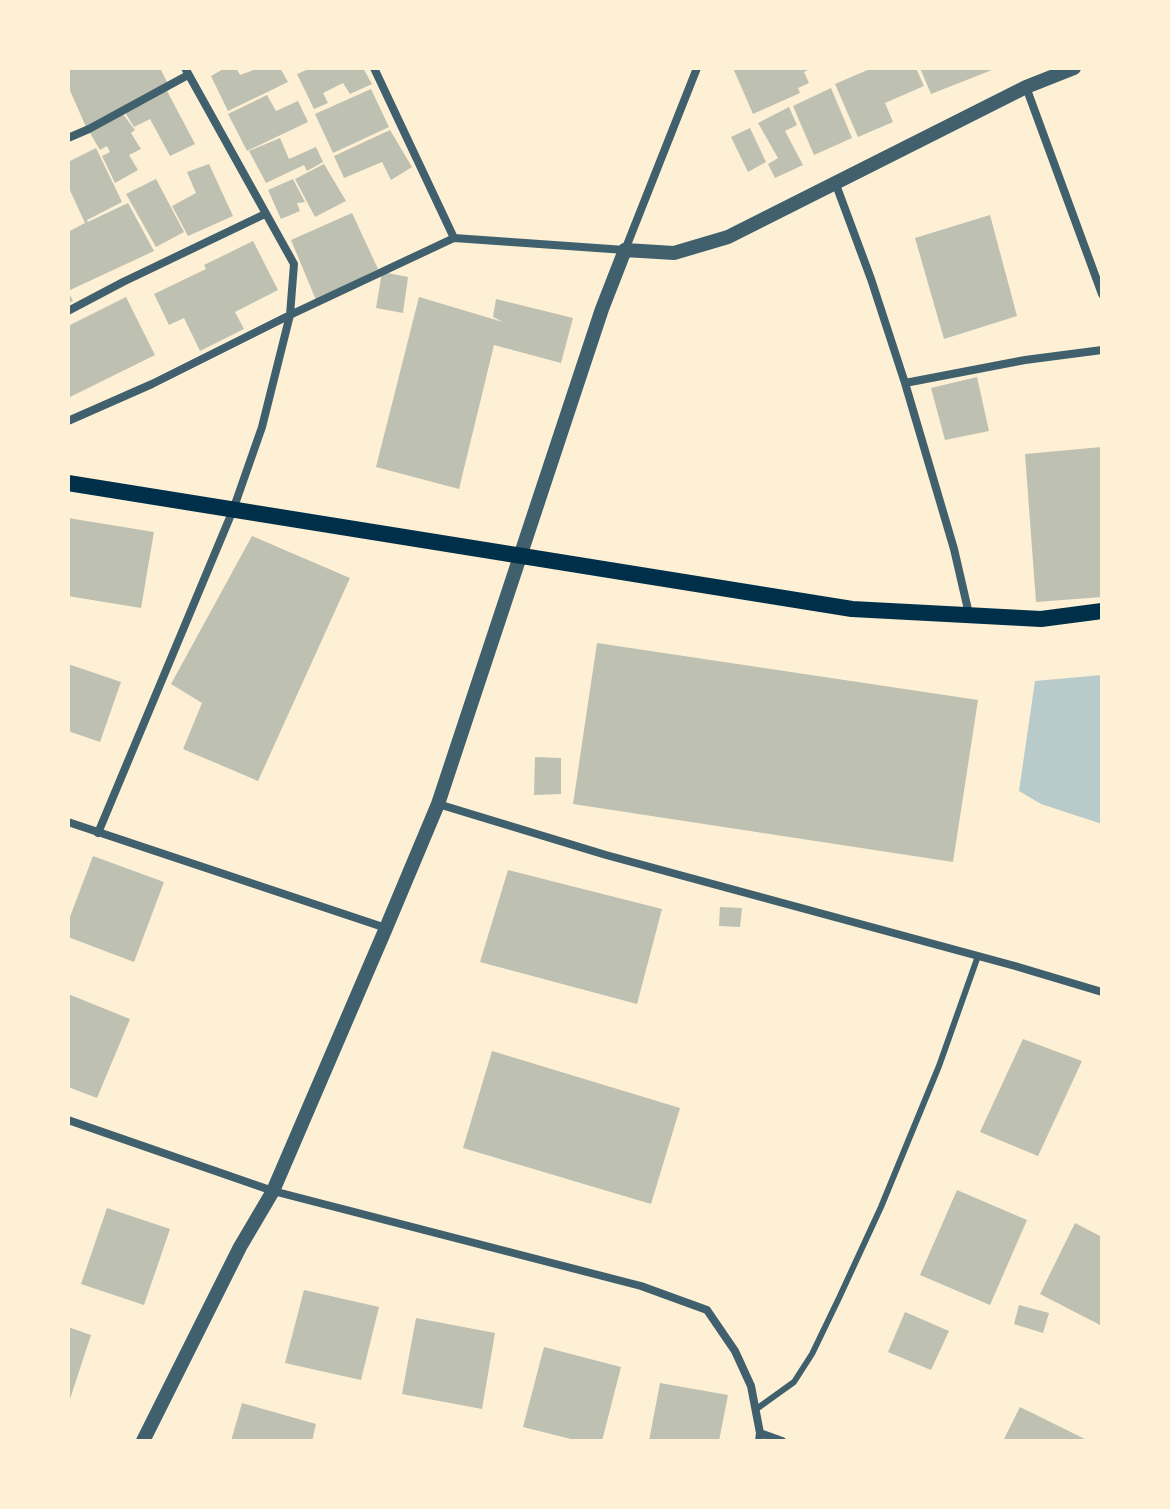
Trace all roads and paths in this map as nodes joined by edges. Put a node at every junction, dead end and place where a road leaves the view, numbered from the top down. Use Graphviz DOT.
graph roads {
  1 [pos="374,68"];
  2 [pos="697,68"];
  3 [pos="1074,68"];
  4 [pos="186,72"];
  5 [pos="1026,87"];
  6 [pos="68,138"];
  7 [pos="835,182"];
  8 [pos="265,214"];
  9 [pos="454,238"];
  10 [pos="625,250"];
  11 [pos="1102,294"];
  12 [pos="68,311"];
  13 [pos="290,315"];
  14 [pos="1102,350"];
  15 [pos="905,383"];
  16 [pos="68,421"];
  17 [pos="68,483"];
  18 [pos="233,510"];
  19 [pos="521,557"];
  20 [pos="1102,611"];
  21 [pos="969,614"];
  22 [pos="438,804"];
  23 [pos="68,822"];
  24 [pos="98,833"];
  25 [pos="386,928"];
  26 [pos="978,956"];
  27 [pos="1102,992"];
  28 [pos="68,1120"];
  29 [pos="273,1191"];
  30 [pos="755,1410"];
  31 [pos="759,1437"];
  32 [pos="143,1441"];
  33 [pos="782,1441"];
  1 -- 9 [label="street"];
  2 -- 10 [label="street"];
  3 -- 5 [label="street"];
  4 -- 6 [label="street"];
  4 -- 8 [label="street"];
  5 -- 7 [label="street"];
  5 -- 11 [label="street"];
  7 -- 10 [label="street"];
  7 -- 15 [label="street"];
  8 -- 12 [label="street"];
  8 -- 13 [label="street"];
  9 -- 10 [label="street"];
  9 -- 13 [label="street"];
  10 -- 19 [label="street"];
  13 -- 16 [label="street"];
  13 -- 18 [label="street"];
  14 -- 15 [label="street"];
  15 -- 21 [label="street"];
  17 -- 18 [label="main road"];
  18 -- 19 [label="main road"];
  18 -- 24 [label="street"];
  19 -- 21 [label="main road"];
  19 -- 22 [label="street"];
  20 -- 21 [label="main road"];
  22 -- 25 [label="street"];
  22 -- 26 [label="street"];
  23 -- 24 [label="street"];
  24 -- 25 [label="street"];
  25 -- 29 [label="street"];
  26 -- 27 [label="street"];
  26 -- 30 [label="lane"];
  28 -- 29 [label="street"];
  29 -- 30 [label="street"];
  29 -- 32 [label="street"];
  30 -- 31 [label="street"];
  31 -- 33 [label="street"];
}
